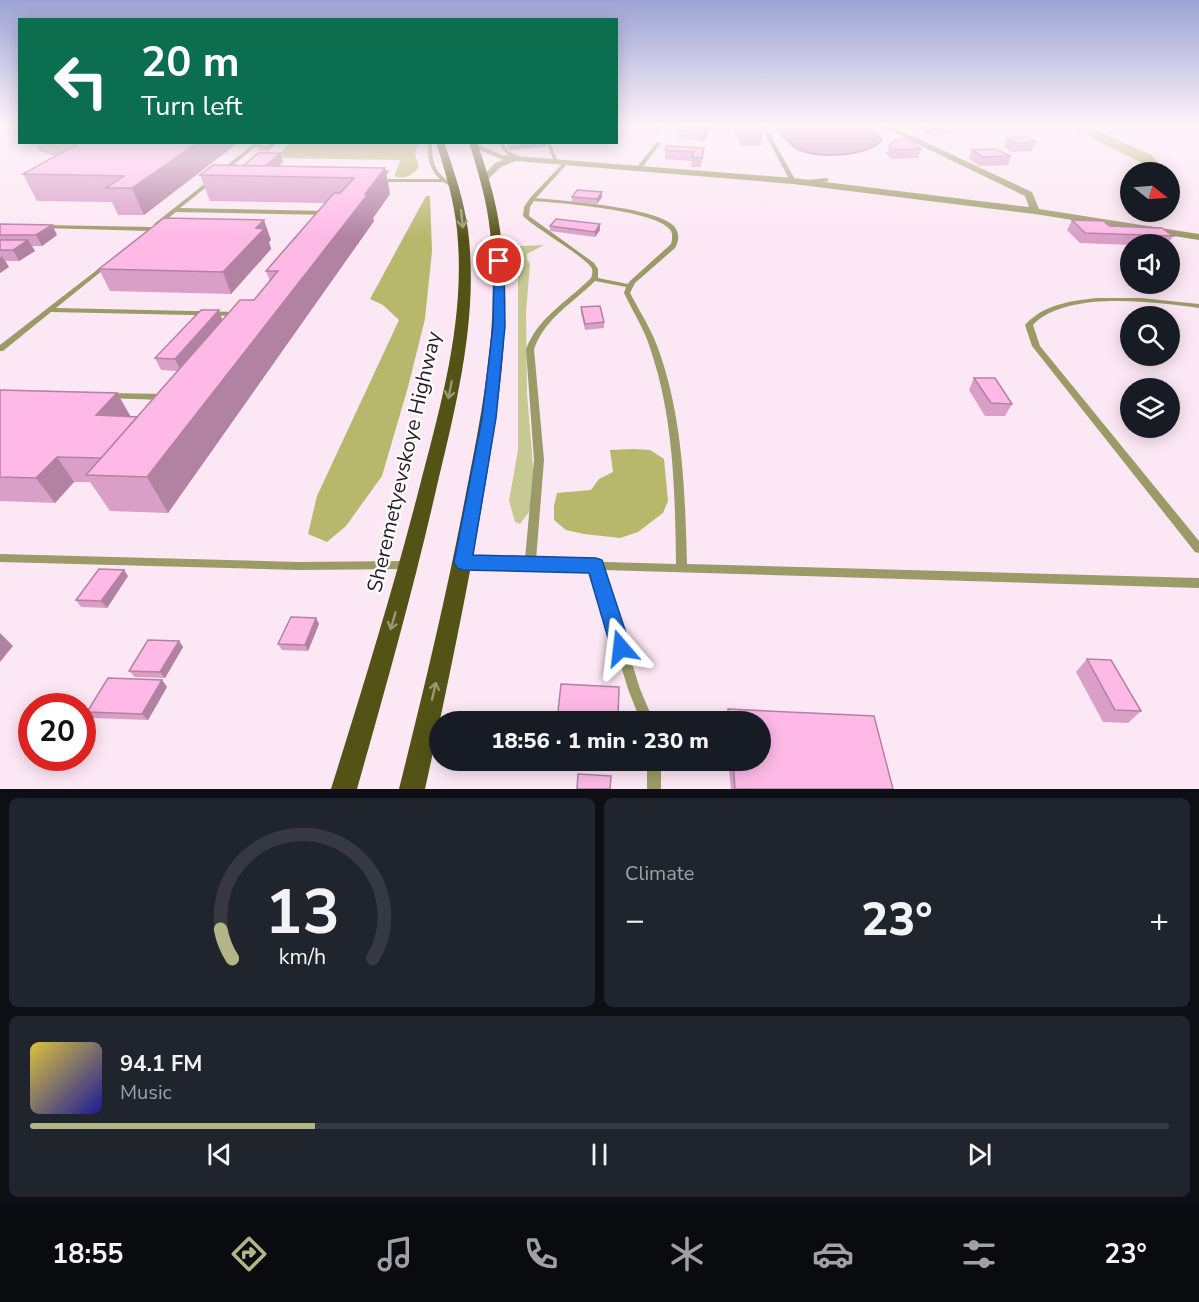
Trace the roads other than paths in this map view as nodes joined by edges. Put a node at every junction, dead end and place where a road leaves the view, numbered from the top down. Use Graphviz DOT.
graph roads {
  1 [pos="233,163"];
  2 [pos="433,163"];
  3 [pos="444,163"];
  4 [pos="480,163"];
  5 [pos="505,163"];
  6 [pos="561,163"];
  7 [pos="582,163"];
  8 [pos="643,163"];
  9 [pos="783,163"];
  10 [pos="963,163"];
  11 [pos="639,168"];
  12 [pos="285,170"];
  13 [pos="486,177"];
  14 [pos="826,180"];
  15 [pos="369,181"];
  16 [pos="381,181"];
  17 [pos="793,181"];
  18 [pos="804,183"];
  19 [pos="449,185"];
  20 [pos="532,199"];
  21 [pos="175,210"];
  22 [pos="1035,211"];
  23 [pos="327,222"];
  24 [pos="35,226"];
  25 [pos="151,229"];
  26 [pos="142,236"];
  27 [pos="1199,237"];
  28 [pos="114,258"];
  29 [pos="594,279"];
  30 [pos="630,286"];
  31 [pos="1199,306"];
  32 [pos="50,310"];
  33 [pos="251,315"];
  34 [pos="0,350"];
  35 [pos="102,395"];
  36 [pos="171,397"];
  37 [pos="1199,549"];
  38 [pos="0,558"];
  39 [pos="463,562"];
  40 [pos="410,564"];
  41 [pos="530,564"];
  42 [pos="596,566"];
  43 [pos="682,568"];
  44 [pos="1199,583"];
  45 [pos="643,711"];
  46 [pos="654,771"];
  47 [pos="344,789"];
  48 [pos="412,789"];
  49 [pos="654,789"];
  1 -- 21 [label="lane"];
  2 -- 19 [label="lane"];
  3 -- 19 [label="main road, Sheremetyevskoye Highway"];
  4 -- 13 [label="main road"];
  5 -- 13 [label="street"];
  6 -- 20 [label="lane"];
  7 -- 11 [label="street"];
  8 -- 11 [label="lane"];
  9 -- 17 [label="lane"];
  10 -- 22 [label="street"];
  11 -- 17 [label="street"];
  12 -- 16 [label="lane"];
  13 -- 39 [label="main road"];
  14 -- 18 [label="lane"];
  15 -- 16 [label="lane"];
  16 -- 19 [label="lane"];
  17 -- 18 [label="street"];
  18 -- 22 [label="street"];
  19 -- 40 [label="main road, Sheremetyevskoye Highway, one-way"];
  20 -- 29 [label="lane"];
  20 -- 30 [label="lane"];
  21 -- 23 [label="lane"];
  21 -- 25 [label="lane"];
  22 -- 27 [label="street"];
  24 -- 25 [label="lane"];
  25 -- 26 [label="lane"];
  28 -- 32 [label="lane"];
  29 -- 30 [label="lane"];
  29 -- 41 [label="lane"];
  30 -- 43 [label="lane"];
  31 -- 37 [label="lane"];
  32 -- 33 [label="lane"];
  32 -- 34 [label="lane"];
  35 -- 36 [label="lane"];
  38 -- 40 [label="lane"];
  39 -- 41 [label="lane"];
  48 -- 39 [label="main road, one-way"];
  40 -- 47 [label="main road, Sheremetyevskoye Highway, one-way"];
  41 -- 42 [label="lane"];
  42 -- 43 [label="lane"];
  42 -- 45 [label="lane"];
  43 -- 44 [label="lane"];
  46 -- 49 [label="lane"];
}
